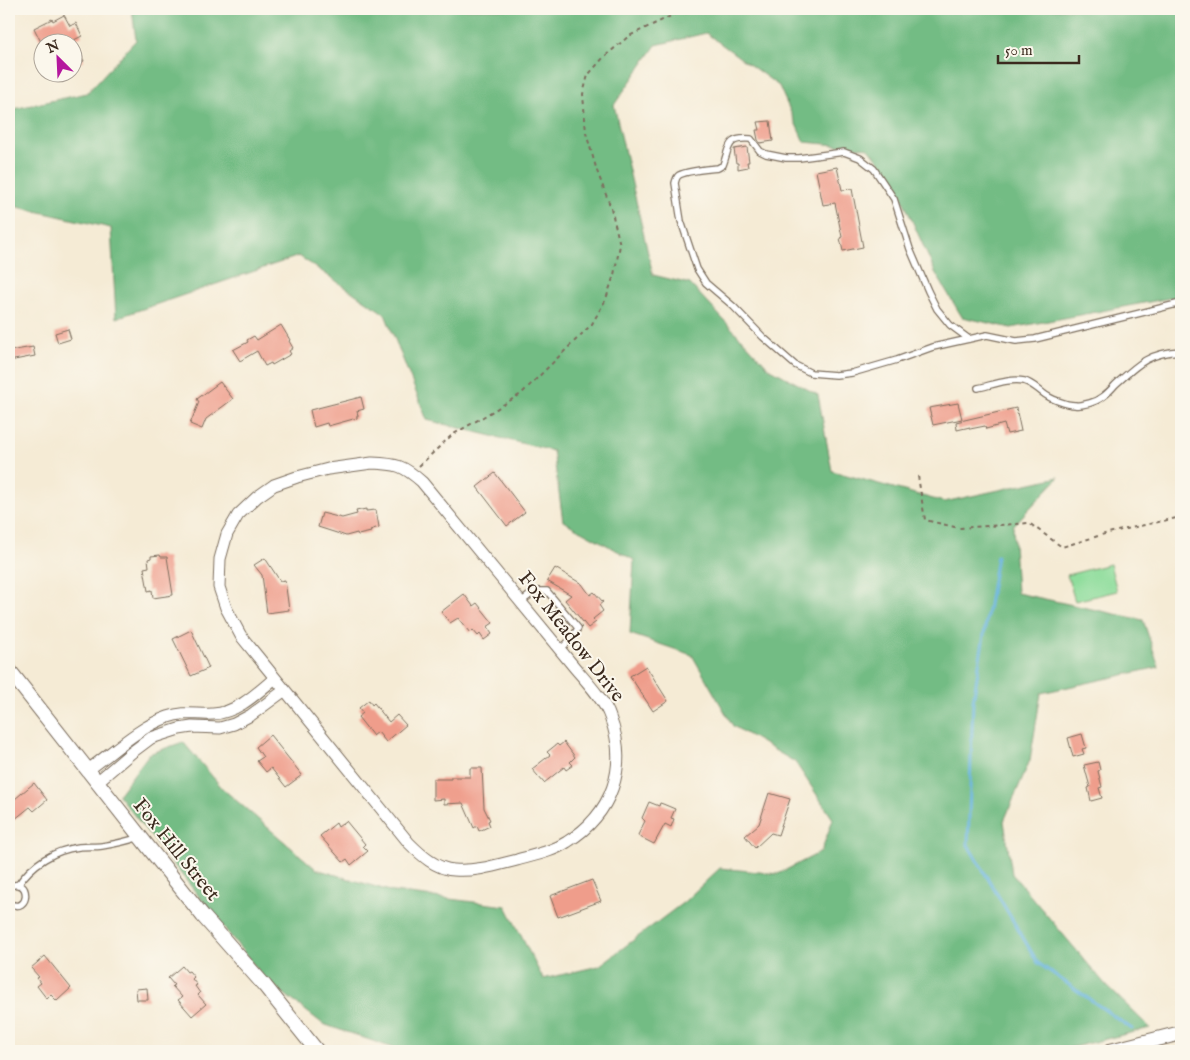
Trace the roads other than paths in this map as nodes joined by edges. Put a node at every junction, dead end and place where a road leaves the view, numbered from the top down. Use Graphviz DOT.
graph roads {
  1 [pos="1181,303"];
  2 [pos="969,339"];
  3 [pos="1181,351"];
  4 [pos="978,388"];
  5 [pos="520,602"];
  6 [pos="560,650"];
  7 [pos="9,670"];
  8 [pos="275,678"];
  9 [pos="284,690"];
  10 [pos="88,770"];
  11 [pos="97,782"];
  12 [pos="140,837"];
  13 [pos="18,885"];
  14 [pos="9,887"];
  15 [pos="9,903"];
  16 [pos="1181,1033"];
  17 [pos="317,1051"];
  18 [pos="1110,1051"];
  1 -- 2 [label="lane"];
  2 -- 2 [label="lane"];
  3 -- 4 [label="lane"];
  5 -- 6 [label="street, Fox Meadow Drive"];
  5 -- 6 [label="lane"];
  5 -- 8 [label="street, Fox Meadow Drive"];
  6 -- 9 [label="street, Fox Meadow Drive"];
  7 -- 10 [label="street, Fox Hill Street"];
  8 -- 9 [label="street, Fox Meadow Drive"];
  8 -- 10 [label="street"];
  9 -- 11 [label="street"];
  10 -- 11 [label="street, Fox Hill Street"];
  11 -- 12 [label="street, Fox Hill Street"];
  12 -- 13 [label="lane"];
  12 -- 17 [label="street, Fox Hill Street"];
  13 -- 14 [label="lane"];
  13 -- 15 [label="lane"];
  16 -- 18 [label="street"];
}
